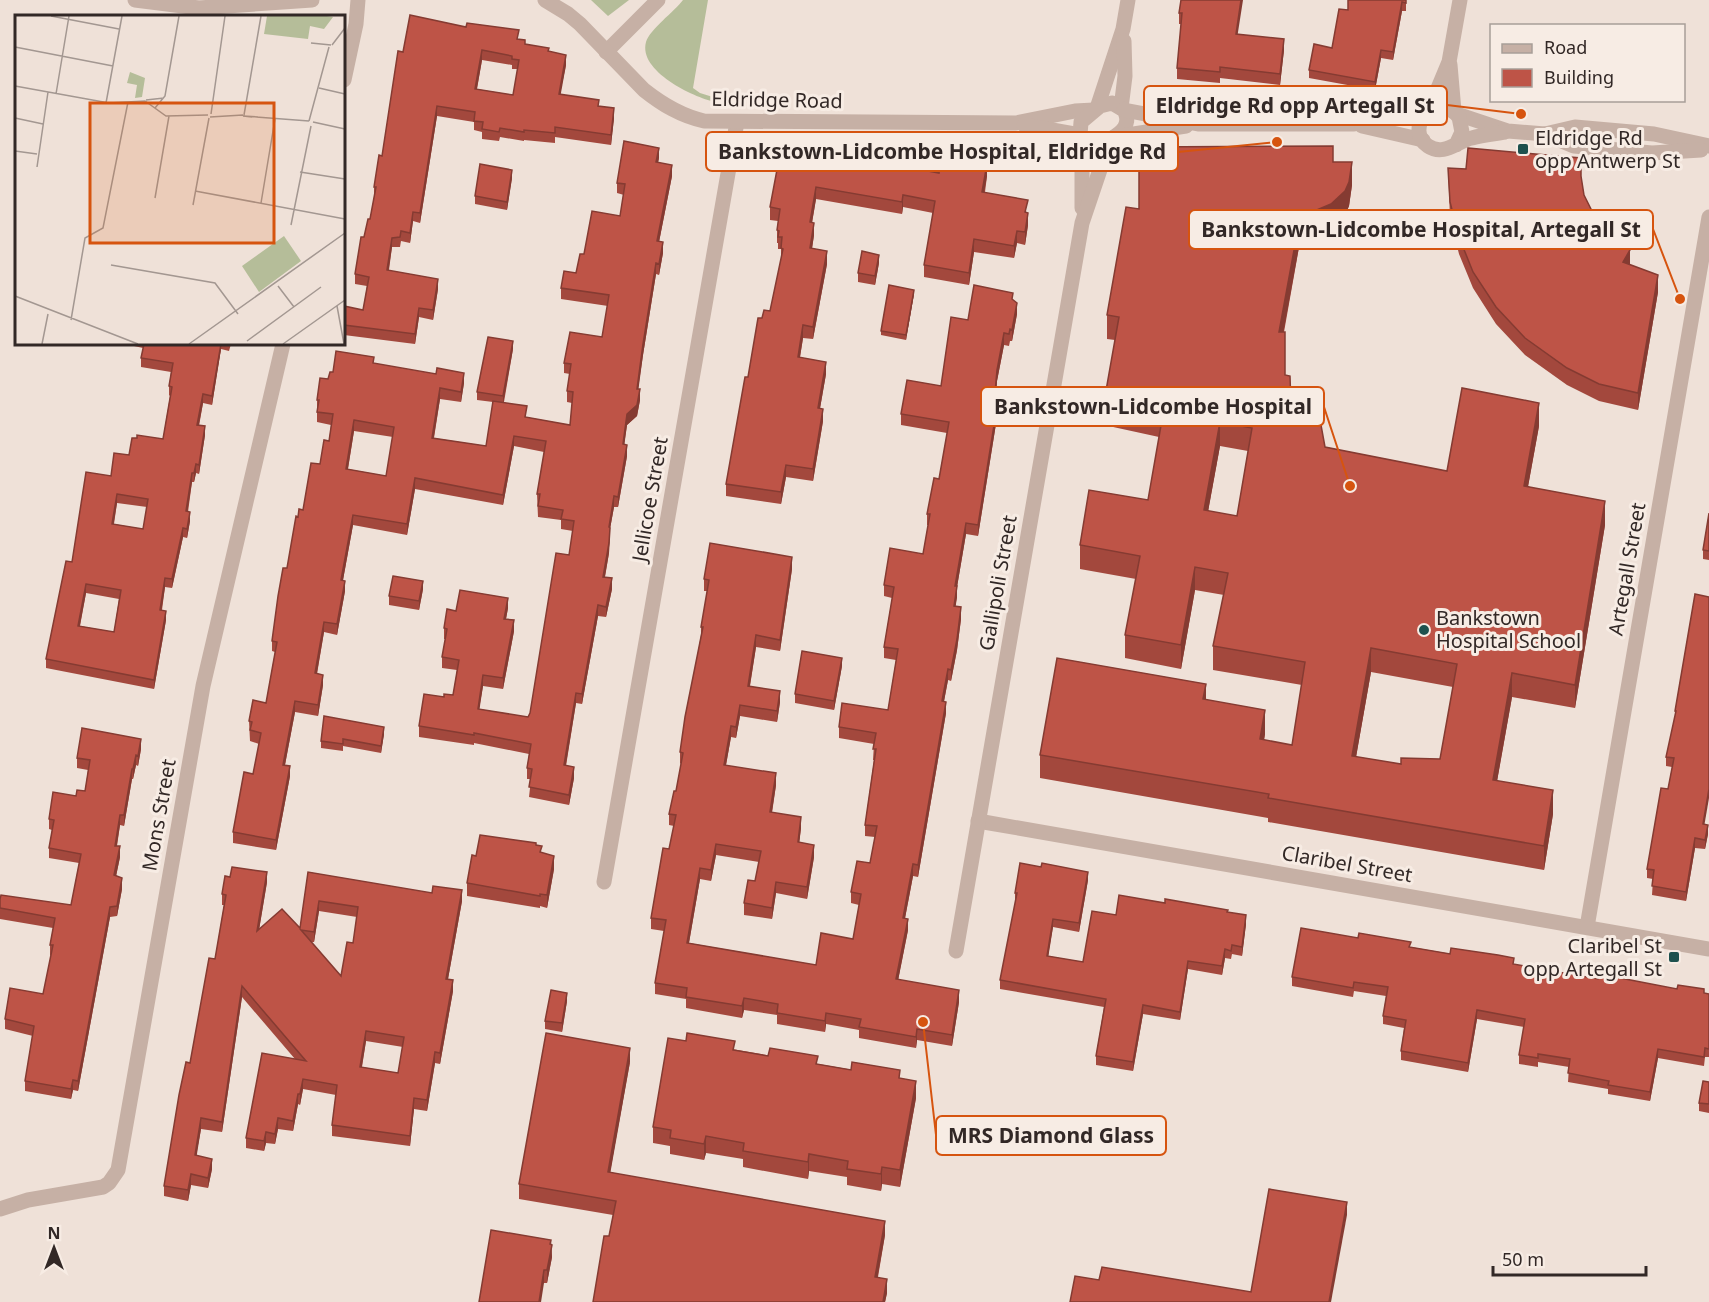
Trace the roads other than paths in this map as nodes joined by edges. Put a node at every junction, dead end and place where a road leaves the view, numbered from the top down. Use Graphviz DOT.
graph roads {
  1 [pos="135,0"];
  2 [pos="312,0"];
  3 [pos="358,0"];
  4 [pos="545,0"];
  5 [pos="658,0"];
  6 [pos="1128,0"];
  7 [pos="1460,0"];
  8 [pos="152,2"];
  9 [pos="1123,29"];
  10 [pos="606,52"];
  11 [pos="1449,62"];
  12 [pos="345,75"];
  13 [pos="1096,109"];
  14 [pos="1123,109"];
  15 [pos="1428,112"];
  16 [pos="1456,113"];
  17 [pos="737,122"];
  18 [pos="1016,123"];
  19 [pos="1198,124"];
  20 [pos="1353,124"];
  21 [pos="1508,131"];
  22 [pos="1081,136"];
  23 [pos="1112,139"];
  24 [pos="1423,140"];
  25 [pos="1456,145"];
  26 [pos="1709,148"];
  27 [pos="1709,217"];
  28 [pos="1082,223"];
  29 [pos="283,345"];
  30 [pos="978,821"];
  31 [pos="604,882"];
  32 [pos="1587,927"];
  33 [pos="1709,949"];
  34 [pos="956,951"];
  35 [pos="0,1209"];
  1 -- 8 [label="street"];
  2 -- 8 [label="street"];
  3 -- 12 [label="street"];
  4 -- 10 [label="street, Eldridge Road"];
  5 -- 10 [label="street"];
  6 -- 9 [label="street"];
  7 -- 11 [label="street"];
  9 -- 13 [label="street"];
  9 -- 14 [label="street"];
  10 -- 17 [label="street, Eldridge Road"];
  11 -- 15 [label="street"];
  11 -- 16 [label="street"];
  13 -- 14 [label="street"];
  13 -- 18 [label="street, Eldridge Road"];
  13 -- 22 [label="street"];
  14 -- 19 [label="street"];
  14 -- 23 [label="street"];
  15 -- 16 [label="street"];
  15 -- 20 [label="street"];
  15 -- 24 [label="street"];
  16 -- 21 [label="street"];
  16 -- 25 [label="street"];
  17 -- 18 [label="street, Eldridge Road"];
  17 -- 31 [label="street, Jellicoe Street"];
  18 -- 22 [label="street, Eldridge Road"];
  19 -- 20 [label="street"];
  19 -- 23 [label="street"];
  20 -- 24 [label="street"];
  21 -- 25 [label="street"];
  21 -- 26 [label="street"];
  22 -- 23 [label="street"];
  22 -- 28 [label="street, Gallipoli Street"];
  23 -- 28 [label="street, Gallipoli Street"];
  24 -- 25 [label="street"];
  27 -- 32 [label="street, Artegall Street"];
  28 -- 30 [label="street, Gallipoli Street"];
  29 -- 35 [label="street, Mons Street"];
  30 -- 32 [label="street, Claribel Street"];
  30 -- 34 [label="street, Gallipoli Street"];
  32 -- 33 [label="street, Claribel Street"];
}
